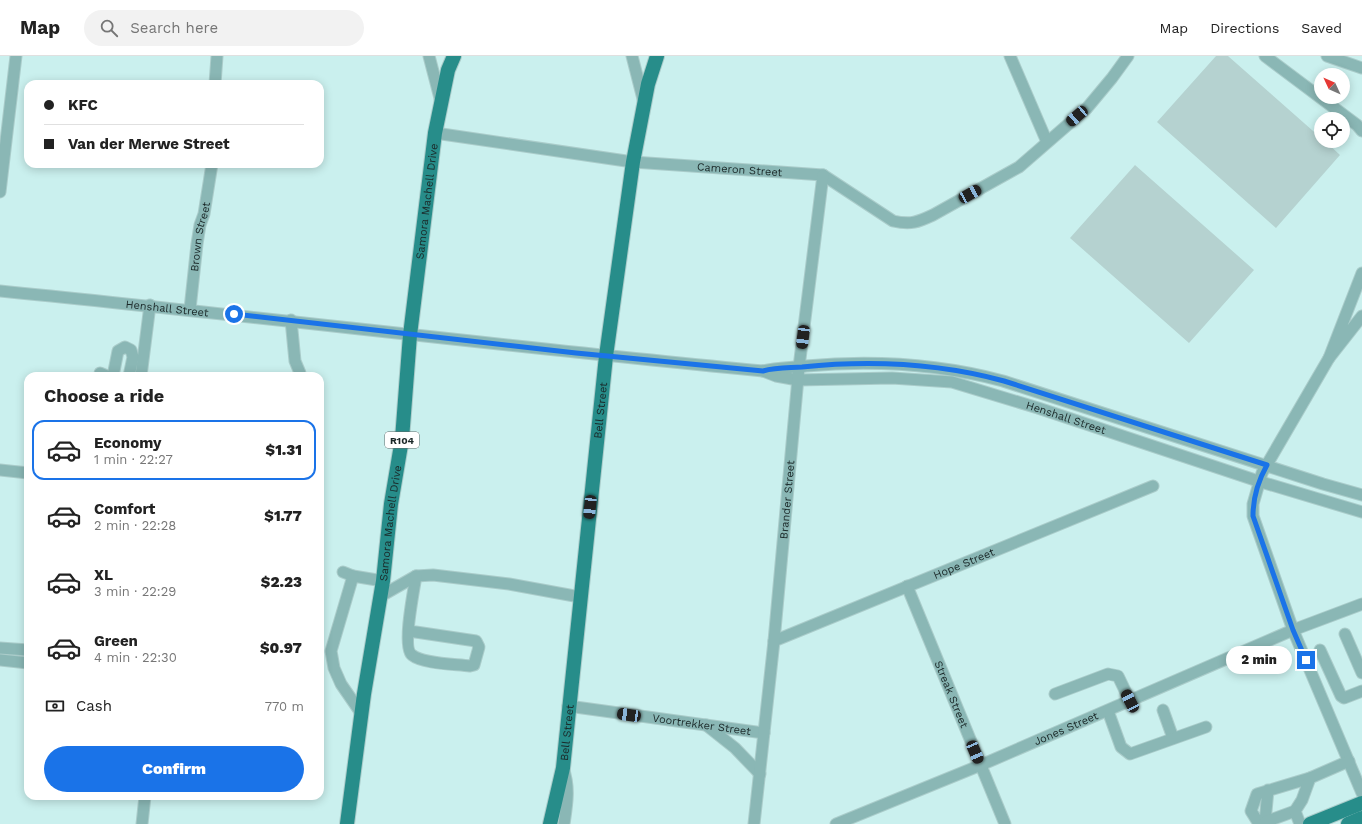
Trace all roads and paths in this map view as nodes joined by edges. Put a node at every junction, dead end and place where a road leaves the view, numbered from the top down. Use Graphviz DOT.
graph roads {
  1 [pos="16,56"];
  2 [pos="217,56"];
  3 [pos="429,56"];
  4 [pos="454,56"];
  5 [pos="632,56"];
  6 [pos="657,56"];
  7 [pos="1010,56"];
  8 [pos="1128,56"];
  9 [pos="1266,56"];
  10 [pos="1327,56"];
  11 [pos="1362,68"];
  12 [pos="215,80"];
  13 [pos="441,103"];
  14 [pos="644,105"];
  15 [pos="1362,131"];
  16 [pos="435,133"];
  17 [pos="1047,142"];
  18 [pos="632,162"];
  19 [pos="211,168"];
  20 [pos="823,175"];
  21 [pos="0,192"];
  22 [pos="1362,273"];
  23 [pos="0,291"];
  24 [pos="150,306"];
  25 [pos="190,309"];
  26 [pos="1362,316"];
  27 [pos="291,320"];
  28 [pos="410,335"];
  29 [pos="606,356"];
  30 [pos="1329,358"];
  31 [pos="799,367"];
  32 [pos="763,371"];
  33 [pos="114,372"];
  34 [pos="130,372"];
  35 [pos="142,372"];
  36 [pos="300,372"];
  37 [pos="798,380"];
  38 [pos="0,470"];
  39 [pos="24,473"];
  40 [pos="1263,473"];
  41 [pos="1153,486"];
  42 [pos="1361,494"];
  43 [pos="1362,512"];
  44 [pos="416,576"];
  45 [pos="383,581"];
  46 [pos="907,586"];
  47 [pos="381,596"];
  48 [pos="580,597"];
  49 [pos="1362,604"];
  50 [pos="1293,630"];
  51 [pos="409,631"];
  52 [pos="1345,634"];
  53 [pos="774,641"];
  54 [pos="0,648"];
  55 [pos="24,650"];
  56 [pos="1320,650"];
  57 [pos="0,660"];
  58 [pos="24,663"];
  59 [pos="1362,673"];
  60 [pos="1362,691"];
  61 [pos="1055,694"];
  62 [pos="1130,701"];
  63 [pos="568,706"];
  64 [pos="1163,710"];
  65 [pos="1108,711"];
  66 [pos="361,713"];
  67 [pos="705,725"];
  68 [pos="1206,727"];
  69 [pos="764,733"];
  70 [pos="1173,738"];
  71 [pos="1349,761"];
  72 [pos="981,765"];
  73 [pos="563,768"];
  74 [pos="760,774"];
  75 [pos="1310,778"];
  76 [pos="1362,793"];
  77 [pos="145,800"];
  78 [pos="1362,803"];
  79 [pos="1295,811"];
  80 [pos="1362,818"];
  81 [pos="1265,823"];
  82 [pos="142,824"];
  83 [pos="347,824"];
  84 [pos="550,824"];
  85 [pos="564,824"];
  86 [pos="754,824"];
  87 [pos="836,824"];
  88 [pos="1005,824"];
  89 [pos="1300,824"];
  90 [pos="1310,824"];
  91 [pos="1348,824"];
  1 -- 21 [label="street"];
  2 -- 12 [label="street"];
  3 -- 13 [label="street"];
  4 -- 13 [label="main road, Samora Machell Drive / R104"];
  5 -- 14 [label="street"];
  6 -- 14 [label="main road, Bell Street"];
  7 -- 17 [label="street"];
  8 -- 17 [label="street, Cameron Street"];
  9 -- 15 [label="street"];
  10 -- 11 [label="street"];
  13 -- 16 [label="main road, Samora Machell Drive / R104"];
  14 -- 18 [label="main road, Bell Street"];
  16 -- 18 [label="street, Cameron Street"];
  16 -- 28 [label="main road, Samora Machell Drive / R104"];
  17 -- 20 [label="street, Cameron Street"];
  18 -- 20 [label="street, Cameron Street"];
  18 -- 29 [label="main road, Bell Street"];
  19 -- 25 [label="street, Brown Street"];
  20 -- 31 [label="street, Brander Street"];
  22 -- 30 [label="street"];
  23 -- 24 [label="street, Henshall Street"];
  24 -- 25 [label="street, Henshall Street"];
  24 -- 35 [label="street"];
  25 -- 27 [label="street, Henshall Street"];
  26 -- 30 [label="street"];
  27 -- 28 [label="street, Henshall Street"];
  27 -- 36 [label="street"];
  28 -- 29 [label="street, Henshall Street"];
  28 -- 45 [label="main road, Samora Machell Drive / R104"];
  29 -- 32 [label="street, Henshall Street"];
  29 -- 48 [label="main road, Bell Street"];
  30 -- 40 [label="street"];
  31 -- 32 [label="street, Henshall Street"];
  31 -- 37 [label="street, Brander Street"];
  31 -- 40 [label="street, Henshall Street"];
  32 -- 37 [label="street, Henshall Street"];
  33 -- 34 [label="street"];
  37 -- 40 [label="street, Henshall Street"];
  37 -- 53 [label="street, Brander Street"];
  38 -- 39 [label="street"];
  40 -- 42 [label="street, Henshall Street"];
  40 -- 43 [label="street, Henshall Street"];
  40 -- 50 [label="street"];
  41 -- 46 [label="street, Hope Street"];
  44 -- 47 [label="street"];
  44 -- 48 [label="street"];
  44 -- 51 [label="street"];
  45 -- 47 [label="main road, Samora Machell Drive / R104"];
  45 -- 66 [label="street"];
  46 -- 53 [label="street, Hope Street"];
  46 -- 72 [label="street, Streak Street"];
  47 -- 66 [label="main road, Samora Machell Drive / R104"];
  48 -- 63 [label="main road, Bell Street"];
  49 -- 50 [label="street, Jones Street"];
  50 -- 62 [label="street, Jones Street"];
  50 -- 71 [label="street"];
  51 -- 51 [label="street"];
  52 -- 59 [label="street"];
  53 -- 69 [label="street, Brander Street"];
  54 -- 55 [label="street"];
  56 -- 60 [label="street"];
  57 -- 58 [label="street"];
  61 -- 62 [label="street"];
  62 -- 65 [label="street, Jones Street"];
  63 -- 67 [label="street, Voortrekker Street"];
  63 -- 73 [label="main road, Bell Street"];
  64 -- 70 [label="street"];
  65 -- 70 [label="street"];
  65 -- 72 [label="street, Jones Street"];
  66 -- 83 [label="main road, Samora Machell Drive / R104"];
  67 -- 69 [label="street, Voortrekker Street"];
  67 -- 74 [label="street"];
  68 -- 70 [label="street"];
  69 -- 74 [label="street, Brander Street"];
  71 -- 75 [label="street"];
  71 -- 76 [label="street"];
  72 -- 87 [label="street, Jones Street"];
  72 -- 88 [label="street, Streak Street"];
  73 -- 84 [label="main road, Bell Street"];
  73 -- 85 [label="street, Bell Street"];
  74 -- 86 [label="street, Brander Street"];
  75 -- 79 [label="street"];
  75 -- 81 [label="street"];
  77 -- 82 [label="street"];
  78 -- 90 [label="main road"];
  79 -- 81 [label="street"];
  79 -- 89 [label="street"];
  80 -- 91 [label="main road"];
}
